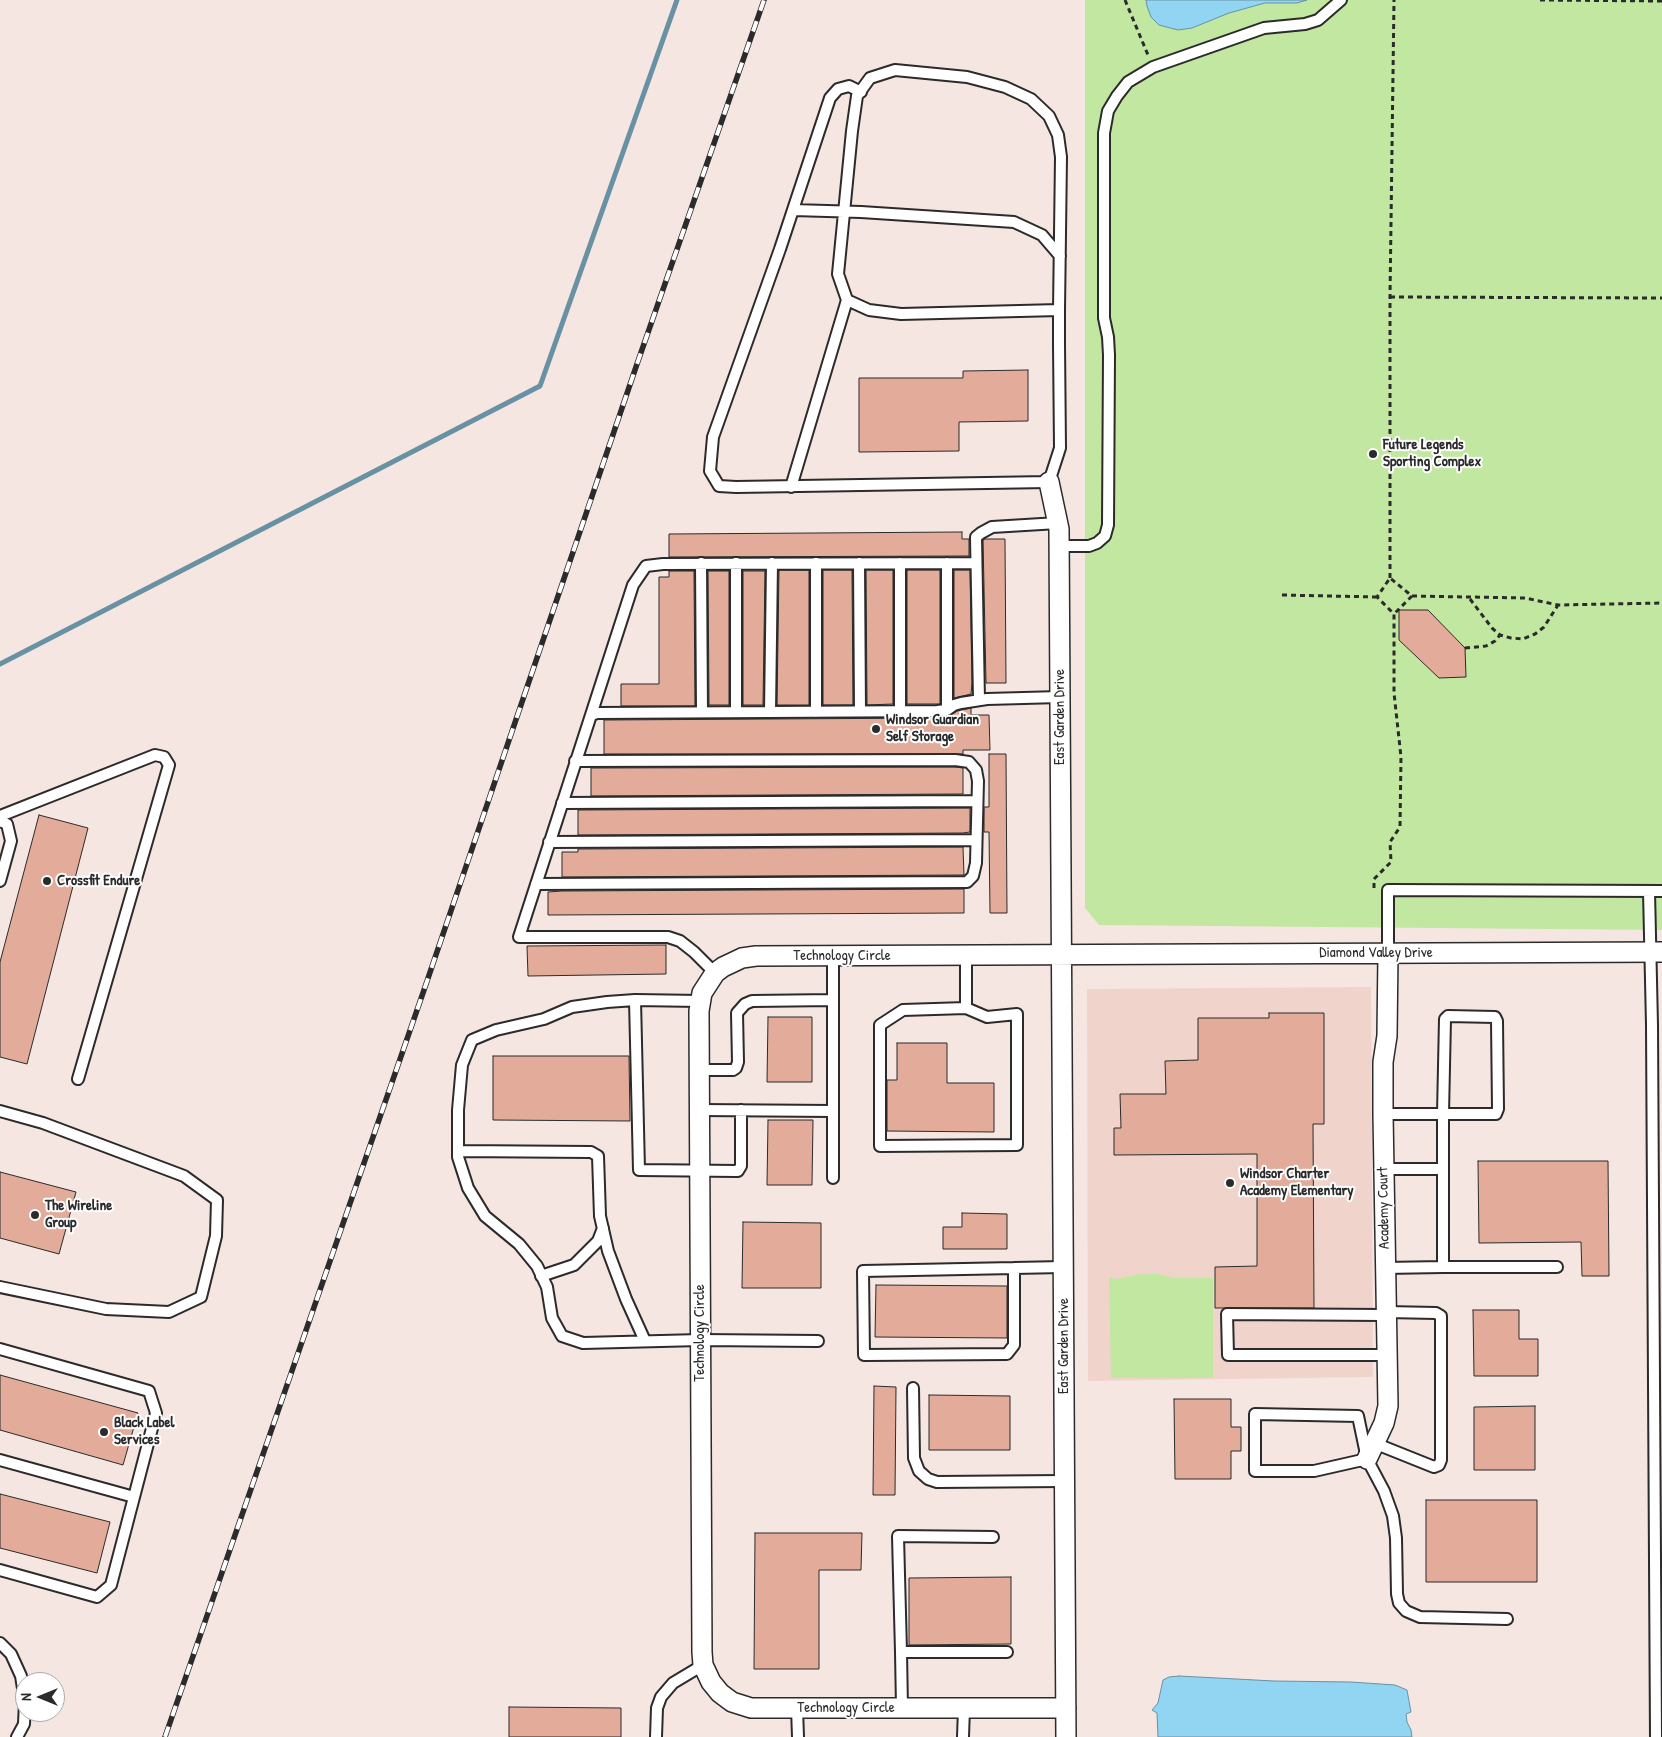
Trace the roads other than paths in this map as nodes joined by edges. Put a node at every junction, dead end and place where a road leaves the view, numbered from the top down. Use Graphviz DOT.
graph roads {
  1 [pos="1341,0"];
  2 [pos="861,92"];
  3 [pos="793,210"];
  4 [pos="844,212"];
  5 [pos="1060,256"];
  6 [pos="847,300"];
  7 [pos="1059,310"];
  8 [pos="1049,482"];
  9 [pos="790,487"];
  10 [pos="1058,523"];
  11 [pos="1059,546"];
  12 [pos="701,563"];
  13 [pos="736,563"];
  14 [pos="772,563"];
  15 [pos="816,563"];
  16 [pos="859,563"];
  17 [pos="900,563"];
  18 [pos="947,563"];
  19 [pos="976,563"];
  20 [pos="1060,696"];
  21 [pos="979,700"];
  22 [pos="947,710"];
  23 [pos="860,711"];
  24 [pos="900,711"];
  25 [pos="702,712"];
  26 [pos="736,712"];
  27 [pos="770,712"];
  28 [pos="816,712"];
  29 [pos="591,715"];
  30 [pos="575,761"];
  31 [pos="977,801"];
  32 [pos="562,803"];
  33 [pos="0,816"];
  34 [pos="0,821"];
  35 [pos="976,840"];
  36 [pos="549,842"];
  37 [pos="0,881"];
  38 [pos="536,884"];
  39 [pos="1649,891"];
  40 [pos="1662,891"];
  41 [pos="1656,952"];
  42 [pos="1388,953"];
  43 [pos="1062,954"];
  44 [pos="966,955"];
  45 [pos="832,956"];
  46 [pos="715,973"];
  47 [pos="635,1000"];
  48 [pos="832,1000"];
  49 [pos="700,1001"];
  50 [pos="966,1008"];
  51 [pos="699,1070"];
  52 [pos="78,1079"];
  53 [pos="699,1110"];
  54 [pos="740,1110"];
  55 [pos="0,1111"];
  56 [pos="833,1111"];
  57 [pos="1383,1114"];
  58 [pos="1443,1114"];
  59 [pos="1657,1131"];
  60 [pos="458,1151"];
  61 [pos="1383,1169"];
  62 [pos="1443,1169"];
  63 [pos="699,1171"];
  64 [pos="833,1178"];
  65 [pos="603,1228"];
  66 [pos="1443,1267"];
  67 [pos="1557,1267"];
  68 [pos="1014,1268"];
  69 [pos="1063,1268"];
  70 [pos="1384,1268"];
  71 [pos="541,1276"];
  72 [pos="0,1287"];
  73 [pos="1386,1314"];
  74 [pos="700,1340"];
  75 [pos="645,1341"];
  76 [pos="818,1341"];
  77 [pos="0,1349"];
  78 [pos="1387,1354"];
  79 [pos="913,1388"];
  80 [pos="1370,1451"];
  81 [pos="0,1460"];
  82 [pos="1064,1481"];
  83 [pos="134,1497"];
  84 [pos="994,1538"];
  85 [pos="0,1570"];
  86 [pos="1507,1619"];
  87 [pos="0,1643"];
  88 [pos="901,1652"];
  89 [pos="1008,1652"];
  90 [pos="703,1665"];
  91 [pos="796,1708"];
  92 [pos="902,1708"];
  93 [pos="964,1708"];
  94 [pos="1066,1708"];
  95 [pos="17,1737"];
  96 [pos="656,1737"];
  97 [pos="798,1737"];
  98 [pos="963,1737"];
  99 [pos="1066,1737"];
  100 [pos="1656,1737"];
  1 -- 11 [label="lane"];
  2 -- 3 [label="lane"];
  2 -- 4 [label="lane"];
  2 -- 5 [label="lane"];
  3 -- 4 [label="lane"];
  3 -- 9 [label="lane"];
  4 -- 5 [label="lane"];
  4 -- 6 [label="lane"];
  5 -- 7 [label="lane"];
  6 -- 7 [label="lane"];
  6 -- 9 [label="lane"];
  7 -- 8 [label="lane"];
  8 -- 9 [label="lane"];
  8 -- 10 [label="street, East Garden Drive"];
  10 -- 11 [label="street, East Garden Drive"];
  10 -- 19 [label="lane"];
  11 -- 20 [label="street, East Garden Drive"];
  12 -- 13 [label="lane"];
  12 -- 25 [label="lane"];
  12 -- 29 [label="lane"];
  13 -- 14 [label="lane"];
  13 -- 26 [label="lane"];
  14 -- 15 [label="lane"];
  14 -- 27 [label="lane"];
  15 -- 16 [label="lane"];
  15 -- 28 [label="lane"];
  16 -- 17 [label="lane"];
  16 -- 23 [label="lane"];
  17 -- 18 [label="lane"];
  17 -- 24 [label="lane"];
  18 -- 19 [label="lane"];
  18 -- 22 [label="lane"];
  19 -- 21 [label="lane"];
  20 -- 21 [label="lane"];
  20 -- 43 [label="street, East Garden Drive"];
  21 -- 22 [label="lane"];
  22 -- 24 [label="lane"];
  23 -- 24 [label="lane"];
  23 -- 28 [label="lane"];
  25 -- 26 [label="lane"];
  25 -- 29 [label="lane"];
  26 -- 27 [label="lane"];
  27 -- 28 [label="lane"];
  29 -- 30 [label="lane"];
  30 -- 31 [label="lane"];
  30 -- 32 [label="lane"];
  31 -- 32 [label="lane"];
  31 -- 35 [label="lane"];
  32 -- 36 [label="lane"];
  33 -- 52 [label="lane"];
  34 -- 37 [label="lane"];
  35 -- 36 [label="lane"];
  35 -- 38 [label="lane"];
  36 -- 38 [label="lane"];
  38 -- 46 [label="lane"];
  39 -- 40 [label="lane"];
  39 -- 41 [label="lane"];
  39 -- 42 [label="lane"];
  41 -- 42 [label="street, Diamond Valley Drive"];
  41 -- 59 [label="lane"];
  42 -- 43 [label="street, Diamond Valley Drive"];
  42 -- 57 [label="street, Academy Court"];
  43 -- 44 [label="street, Technology Circle"];
  43 -- 69 [label="street, East Garden Drive"];
  44 -- 45 [label="street, Technology Circle"];
  44 -- 50 [label="lane"];
  45 -- 46 [label="street, Technology Circle"];
  45 -- 48 [label="lane"];
  46 -- 49 [label="street, Technology Circle"];
  47 -- 49 [label="lane"];
  47 -- 60 [label="lane"];
  47 -- 63 [label="lane"];
  48 -- 51 [label="lane"];
  48 -- 56 [label="lane"];
  49 -- 51 [label="street, Technology Circle"];
  50 -- 50 [label="lane"];
  51 -- 53 [label="street, Technology Circle"];
  53 -- 54 [label="lane"];
  53 -- 63 [label="street, Technology Circle"];
  54 -- 56 [label="lane"];
  54 -- 63 [label="lane"];
  55 -- 72 [label="lane"];
  56 -- 64 [label="lane"];
  57 -- 58 [label="lane"];
  57 -- 61 [label="street, Academy Court"];
  58 -- 58 [label="lane"];
  58 -- 62 [label="lane"];
  59 -- 100 [label="lane"];
  60 -- 65 [label="lane"];
  60 -- 71 [label="lane"];
  61 -- 62 [label="lane"];
  61 -- 70 [label="street, Academy Court"];
  62 -- 66 [label="lane"];
  63 -- 74 [label="street, Technology Circle"];
  65 -- 71 [label="lane"];
  65 -- 75 [label="lane"];
  66 -- 67 [label="lane"];
  66 -- 70 [label="lane"];
  68 -- 68 [label="lane"];
  68 -- 69 [label="lane"];
  69 -- 82 [label="street, East Garden Drive"];
  70 -- 73 [label="street, Academy Court"];
  71 -- 75 [label="lane"];
  73 -- 78 [label="street, Academy Court"];
  73 -- 78 [label="lane"];
  73 -- 80 [label="lane"];
  74 -- 75 [label="lane"];
  74 -- 76 [label="lane"];
  74 -- 90 [label="street, Technology Circle"];
  77 -- 83 [label="lane"];
  78 -- 80 [label="street, Academy Court"];
  79 -- 82 [label="lane"];
  80 -- 80 [label="lane"];
  80 -- 86 [label="lane"];
  81 -- 83 [label="lane"];
  82 -- 94 [label="street, East Garden Drive"];
  83 -- 85 [label="lane"];
  84 -- 88 [label="lane"];
  87 -- 95 [label="lane"];
  88 -- 89 [label="lane"];
  88 -- 92 [label="lane"];
  90 -- 91 [label="street, Technology Circle"];
  90 -- 96 [label="lane"];
  91 -- 92 [label="street, Technology Circle"];
  91 -- 97 [label="lane"];
  92 -- 93 [label="street, Technology Circle"];
  93 -- 94 [label="street, Technology Circle"];
  93 -- 98 [label="lane"];
  94 -- 99 [label="street, East Garden Drive"];
}
